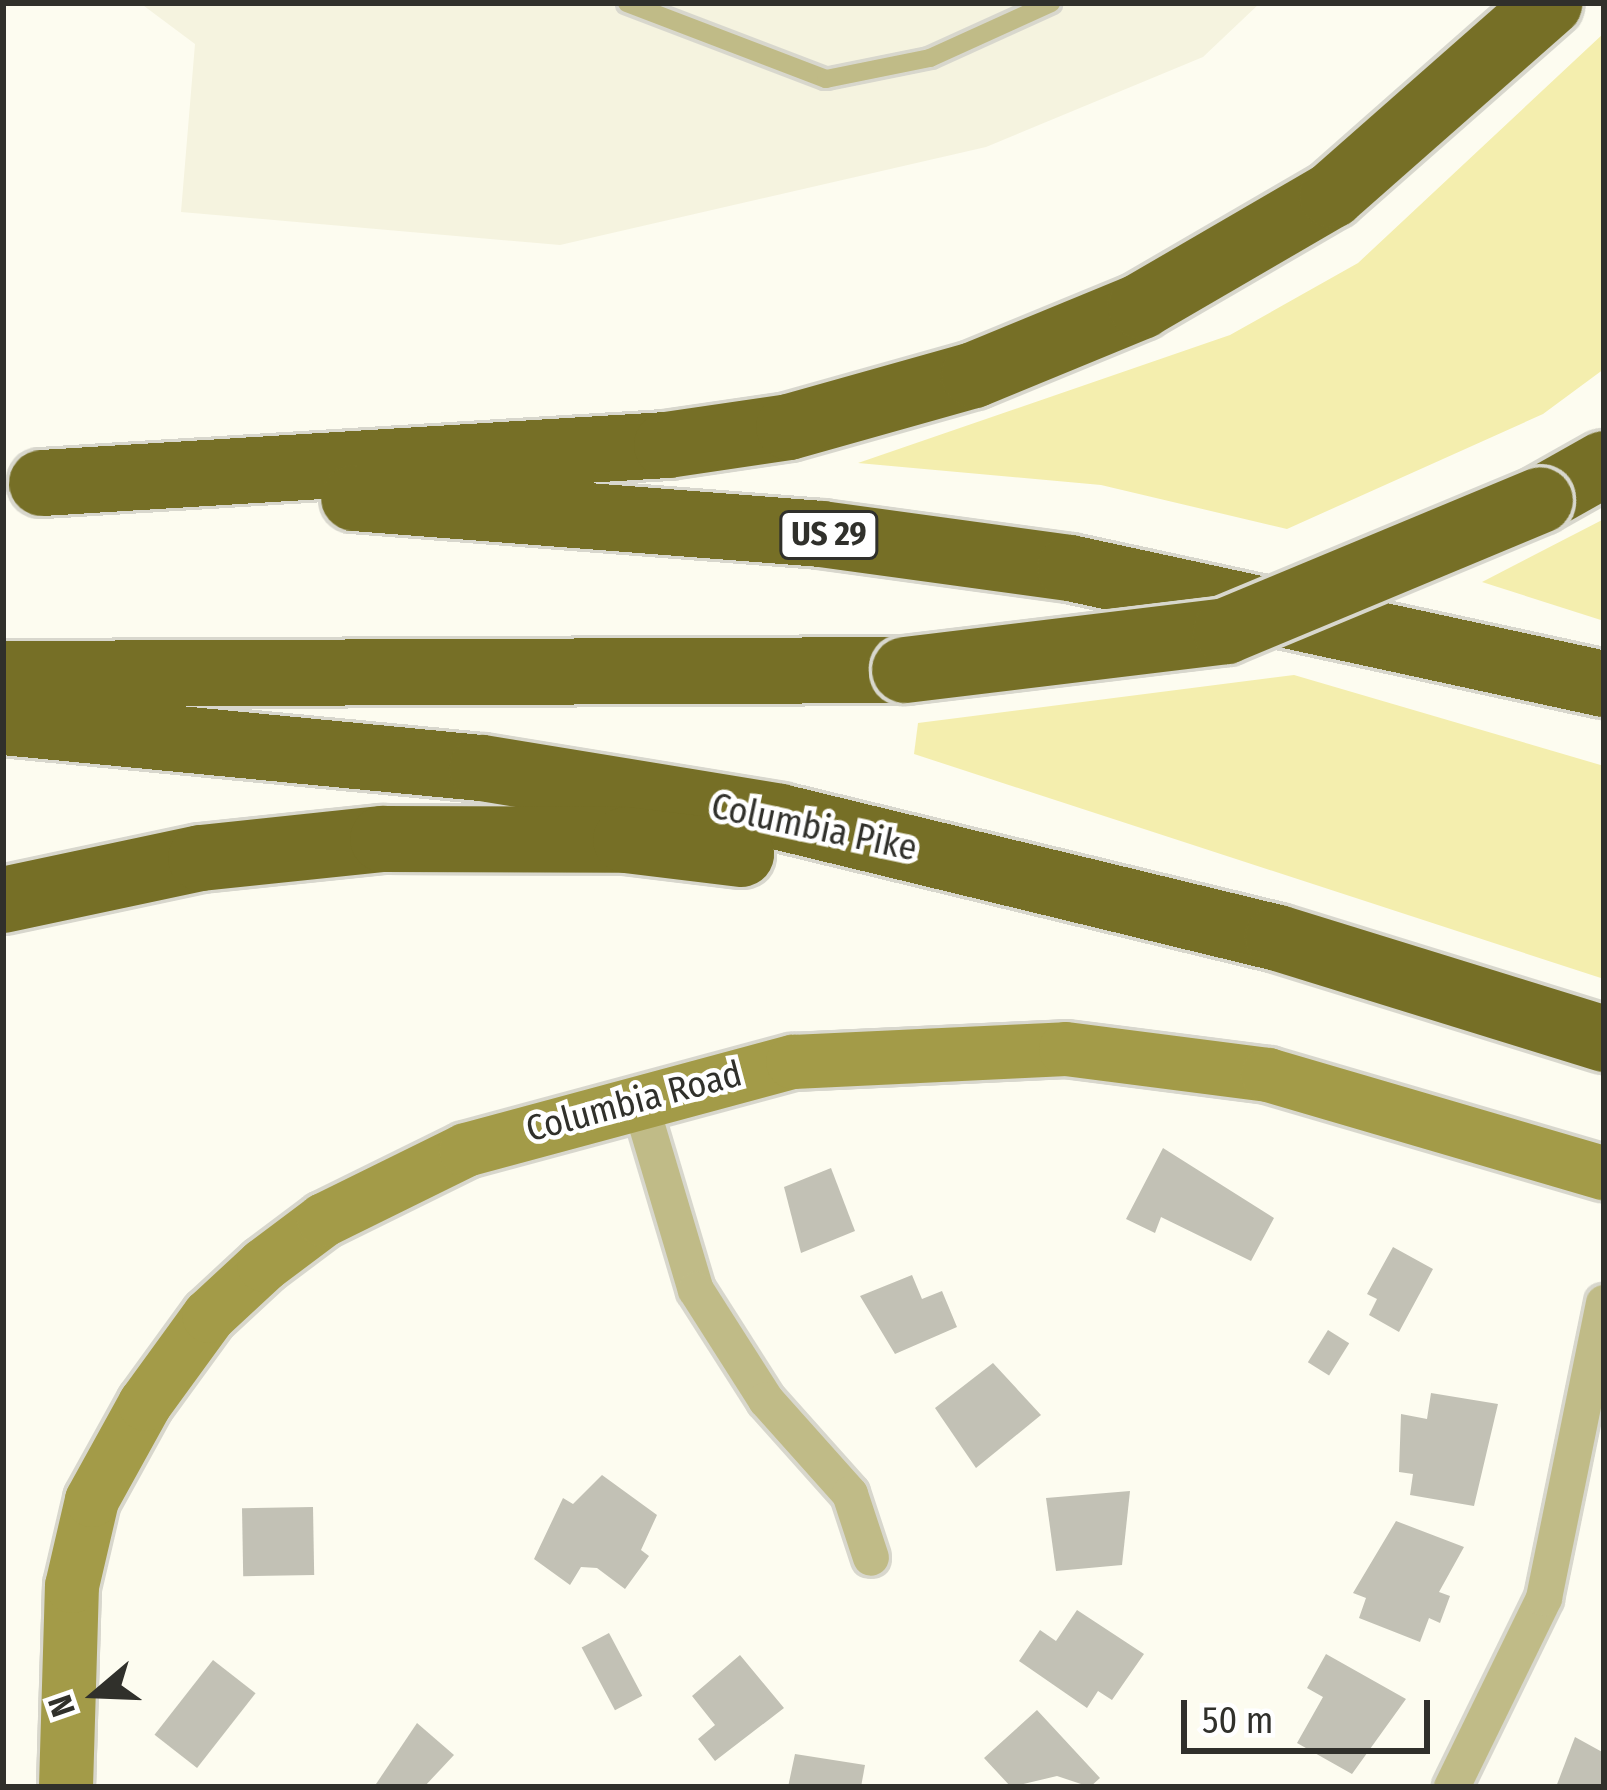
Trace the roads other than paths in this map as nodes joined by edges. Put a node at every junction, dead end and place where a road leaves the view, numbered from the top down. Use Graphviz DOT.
graph roads {
  1 [pos="627,3"];
  2 [pos="1051,3"];
  3 [pos="1550,3"];
  4 [pos="1604,464"];
  5 [pos="22,484"];
  6 [pos="3,674"];
  7 [pos="1604,684"];
  8 [pos="3,722"];
  9 [pos="3,900"];
  10 [pos="1278,938"];
  11 [pos="1604,1040"];
  12 [pos="638,1096"];
  13 [pos="1604,1173"];
  14 [pos="1604,1303"];
  15 [pos="871,1558"];
  16 [pos="66,1787"];
  17 [pos="1452,1787"];
  1 -- 2 [label="lane"];
  3 -- 5 [label="highway"];
  4 -- 6 [label="highway, bridge"];
  5 -- 7 [label="highway, US 29"];
  8 -- 10 [label="highway, Columbia Pike"];
  9 -- 10 [label="highway"];
  10 -- 11 [label="highway, Columbia Pike"];
  12 -- 13 [label="street, Columbia Road"];
  12 -- 15 [label="street"];
  12 -- 16 [label="street, Columbia Road"];
  14 -- 17 [label="street"];
}
